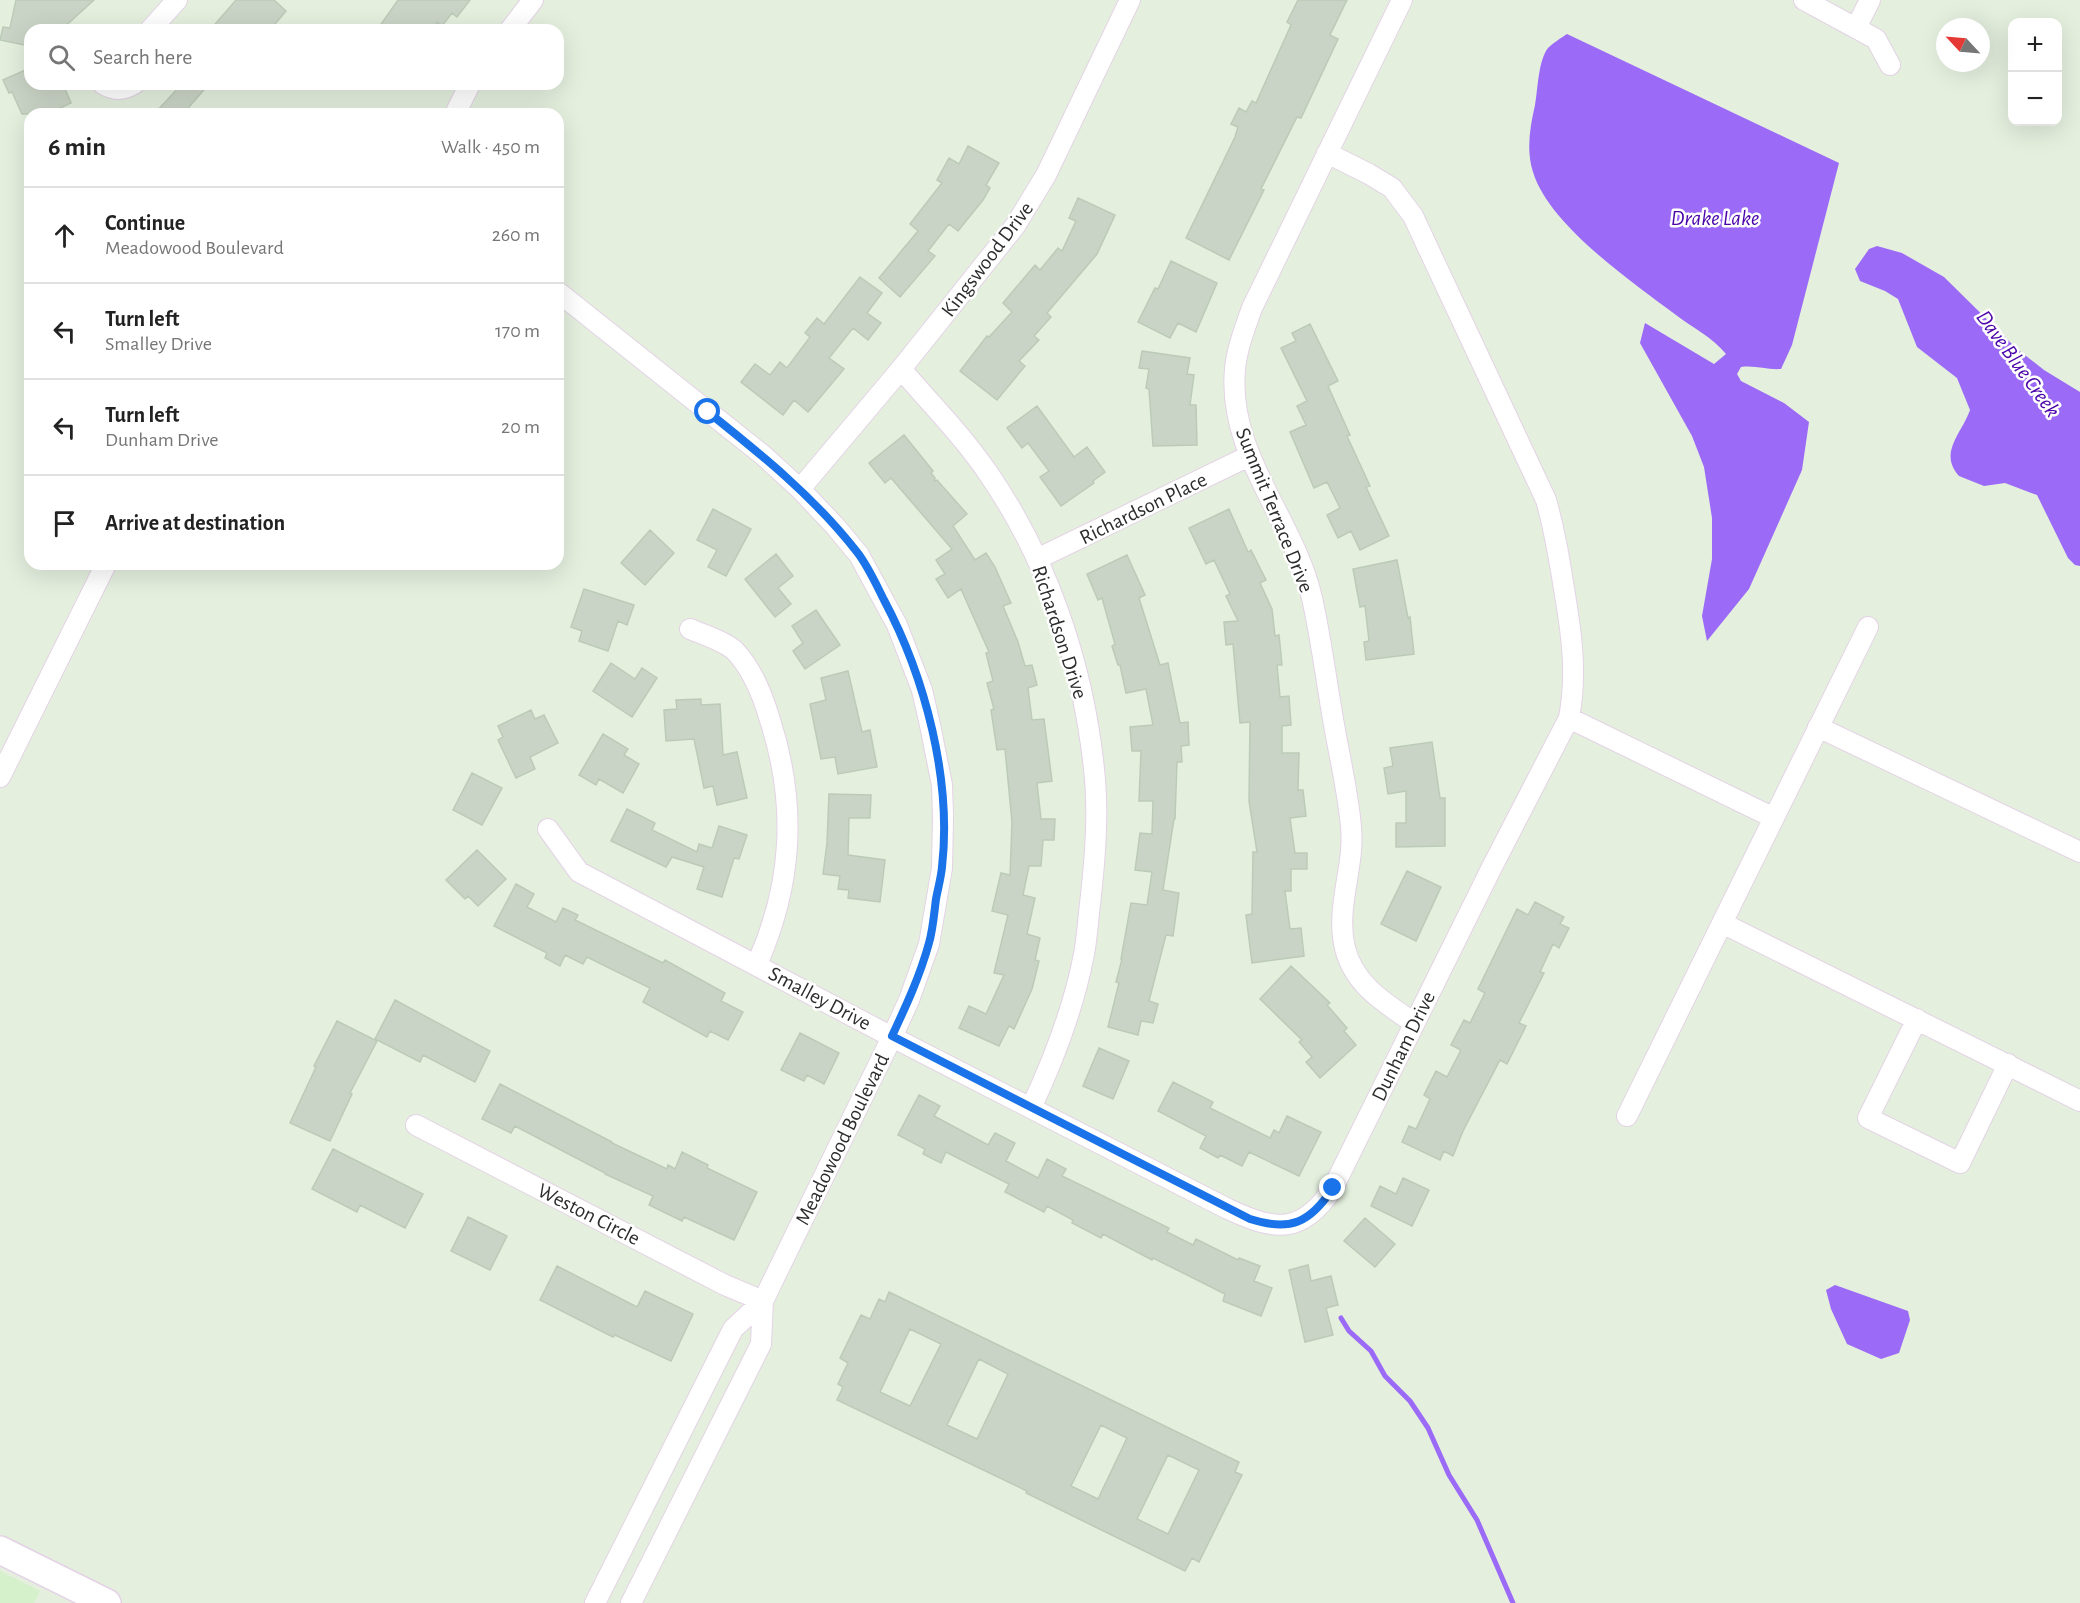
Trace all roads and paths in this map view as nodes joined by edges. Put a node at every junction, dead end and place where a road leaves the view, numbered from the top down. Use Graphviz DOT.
graph roads {
  1 [pos="177,0"];
  2 [pos="532,0"];
  3 [pos="1130,0"];
  4 [pos="1402,0"];
  5 [pos="1804,0"];
  6 [pos="1870,0"];
  7 [pos="155,24"];
  8 [pos="514,24"];
  9 [pos="1856,28"];
  10 [pos="1890,65"];
  11 [pos="467,90"];
  12 [pos="458,108"];
  13 [pos="1327,153"];
  14 [pos="564,297"];
  15 [pos="901,369"];
  16 [pos="1249,456"];
  17 [pos="800,489"];
  18 [pos="1037,559"];
  19 [pos="103,570"];
  20 [pos="1868,627"];
  21 [pos="690,629"];
  22 [pos="1569,718"];
  23 [pos="1818,728"];
  24 [pos="0,777"];
  25 [pos="1774,818"];
  26 [pos="548,829"];
  27 [pos="2080,852"];
  28 [pos="1722,923"];
  29 [pos="757,964"];
  30 [pos="1917,1019"];
  31 [pos="1414,1023"];
  32 [pos="892,1036"];
  33 [pos="2008,1064"];
  34 [pos="2080,1101"];
  35 [pos="1031,1108"];
  36 [pos="1627,1116"];
  37 [pos="416,1125"];
  38 [pos="1306,1218"];
  39 [pos="763,1301"];
  40 [pos="0,1550"];
  41 [pos="107,1603"];
  42 [pos="595,1603"];
  43 [pos="631,1603"];
  1 -- 7 [label="street"];
  2 -- 8 [label="street"];
  3 -- 15 [label="street, Kingswood Drive"];
  4 -- 13 [label="street, Summit Terrace Drive"];
  5 -- 9 [label="street"];
  6 -- 9 [label="street"];
  9 -- 10 [label="street"];
  11 -- 12 [label="street"];
  13 -- 16 [label="street, Summit Terrace Drive"];
  13 -- 22 [label="street, Dunham Drive"];
  14 -- 17 [label="street, Meadowood Boulevard"];
  15 -- 17 [label="street, Kingswood Drive"];
  15 -- 18 [label="street, Richardson Drive"];
  16 -- 18 [label="street, Richardson Place"];
  16 -- 31 [label="street, Summit Terrace Drive"];
  17 -- 32 [label="street, Meadowood Boulevard"];
  18 -- 35 [label="street, Richardson Drive"];
  19 -- 24 [label="street"];
  20 -- 23 [label="street"];
  21 -- 29 [label="street"];
  22 -- 25 [label="street"];
  22 -- 31 [label="street, Dunham Drive"];
  23 -- 25 [label="street"];
  23 -- 27 [label="street"];
  25 -- 28 [label="street"];
  26 -- 29 [label="street, Smalley Drive"];
  28 -- 30 [label="street"];
  28 -- 36 [label="street"];
  29 -- 32 [label="street, Smalley Drive"];
  30 -- 33 [label="street"];
  30 -- 33 [label="street"];
  31 -- 38 [label="street, Dunham Drive"];
  32 -- 35 [label="street, Smalley Drive"];
  32 -- 39 [label="street, Meadowood Boulevard"];
  33 -- 34 [label="street"];
  35 -- 38 [label="street, Smalley Drive"];
  37 -- 39 [label="street, Weston Circle"];
  39 -- 42 [label="street, Meadowood Boulevard"];
  39 -- 43 [label="street, Meadowood Boulevard"];
  40 -- 41 [label="street"];
}
